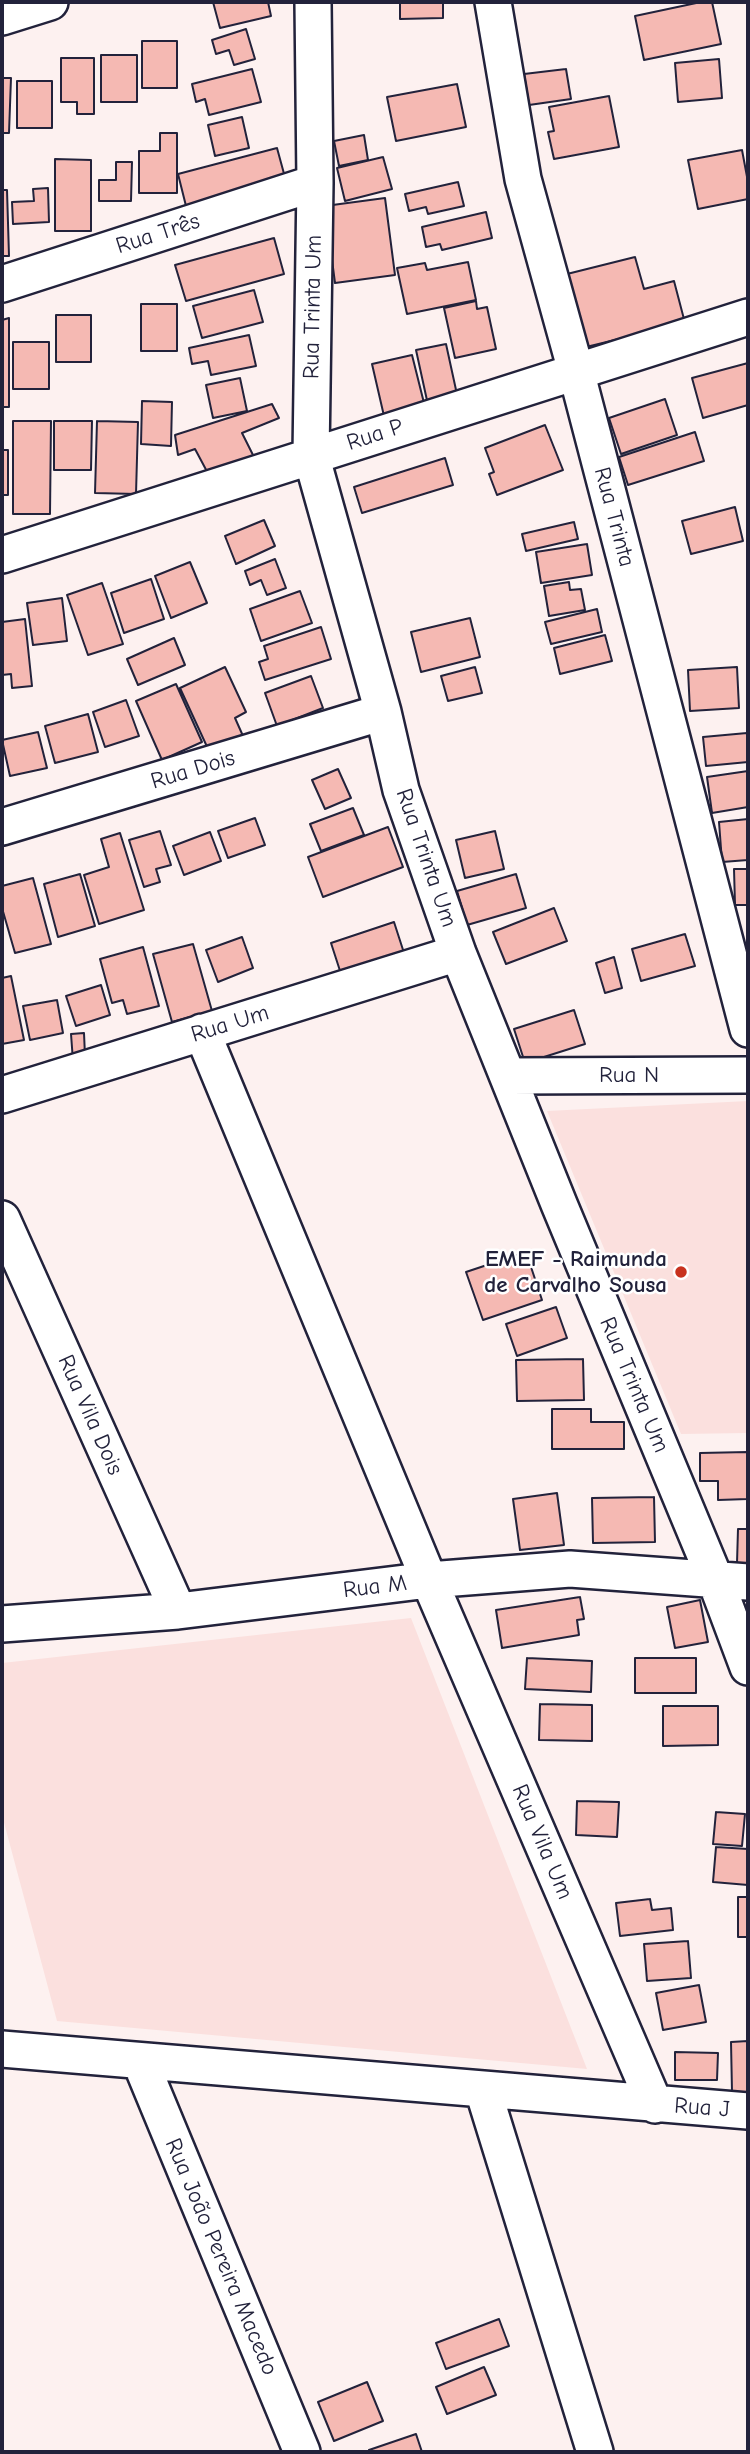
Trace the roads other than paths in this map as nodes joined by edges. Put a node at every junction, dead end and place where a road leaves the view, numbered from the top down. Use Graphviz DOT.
graph roads {
  1 [pos="50,2"];
  2 [pos="313,2"];
  3 [pos="493,2"];
  4 [pos="2,17"];
  5 [pos="315,183"];
  6 [pos="2,284"];
  7 [pos="748,317"];
  8 [pos="576,371"];
  9 [pos="311,455"];
  10 [pos="2,555"];
  11 [pos="383,712"];
  12 [pos="2,827"];
  13 [pos="458,953"];
  14 [pos="748,1029"];
  15 [pos="202,1032"];
  16 [pos="748,1075"];
  17 [pos="509,1076"];
  18 [pos="2,1095"];
  19 [pos="2,1219"];
  20 [pos="429,1580"];
  21 [pos="732,1581"];
  22 [pos="178,1611"];
  23 [pos="2,1624"];
  24 [pos="748,1667"];
  25 [pos="2,2049"];
  26 [pos="140,2061"];
  27 [pos="483,2090"];
  28 [pos="655,2105"];
  29 [pos="748,2111"];
  30 [pos="302,2452"];
  31 [pos="595,2452"];
  1 -- 4 [label="street"];
  2 -- 5 [label="street, Rua Trinta Um"];
  3 -- 8 [label="street, Rua Trinta"];
  5 -- 6 [label="street, Rua Três"];
  5 -- 9 [label="street, Rua Trinta Um"];
  7 -- 8 [label="street, Rua P"];
  8 -- 9 [label="street, Rua P"];
  8 -- 14 [label="street, Rua Trinta"];
  9 -- 10 [label="street, Rua P"];
  9 -- 11 [label="street, Rua Trinta Um"];
  11 -- 12 [label="street, Rua Dois"];
  11 -- 13 [label="street, Rua Trinta Um"];
  13 -- 15 [label="street, Rua Um"];
  13 -- 17 [label="street, Rua Trinta Um"];
  15 -- 18 [label="street, Rua Um"];
  15 -- 20 [label="street, Rua Vila Um"];
  16 -- 17 [label="street, Rua N"];
  17 -- 21 [label="street, Rua Trinta Um"];
  19 -- 22 [label="street, Rua Vila Dois"];
  20 -- 21 [label="street, Rua M"];
  20 -- 22 [label="street, Rua M"];
  20 -- 28 [label="street, Rua Vila Um"];
  21 -- 24 [label="street, Rua Trinta Um"];
  22 -- 23 [label="street, Rua M"];
  25 -- 26 [label="street, Rua J"];
  26 -- 27 [label="street, Rua J"];
  26 -- 30 [label="street, Rua João Pereira Macedo"];
  27 -- 28 [label="street, Rua J"];
  27 -- 31 [label="street"];
  28 -- 29 [label="street, Rua J"];
}
